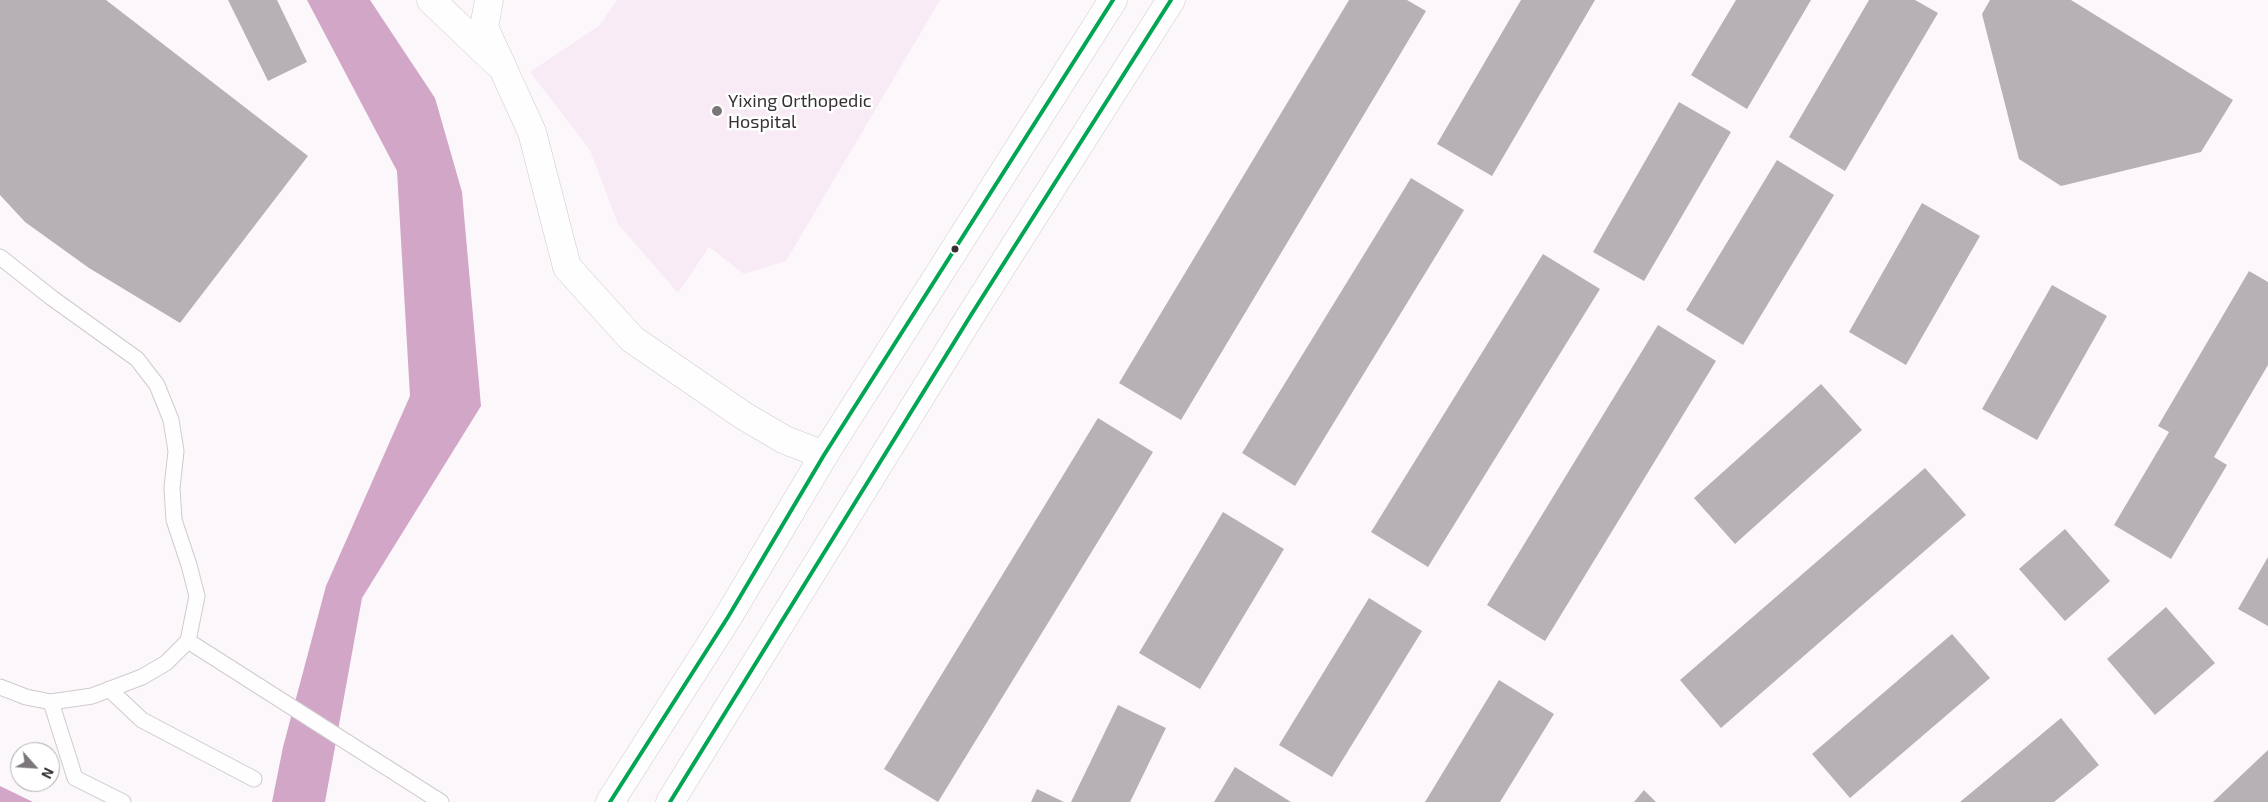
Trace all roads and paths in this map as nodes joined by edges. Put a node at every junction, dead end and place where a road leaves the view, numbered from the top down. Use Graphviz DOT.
graph roads {
  1 [pos="431,0"];
  2 [pos="490,0"];
  3 [pos="1113,0"];
  4 [pos="1171,0"];
  5 [pos="504,69"];
  6 [pos="0,257"];
  7 [pos="824,455"];
  8 [pos="188,641"];
  9 [pos="0,687"];
  10 [pos="109,689"];
  11 [pos="51,702"];
  12 [pos="254,779"];
  13 [pos="123,802"];
  14 [pos="441,802"];
  15 [pos="610,802"];
  16 [pos="670,802"];
  1 -- 5 [label="main road"];
  2 -- 5 [label="main road"];
  3 -- 7 [label="main road"];
  4 -- 16 [label="main road"];
  5 -- 7 [label="main road"];
  6 -- 8 [label="lane"];
  7 -- 15 [label="main road"];
  8 -- 10 [label="lane"];
  8 -- 14 [label="lane"];
  9 -- 11 [label="lane"];
  10 -- 11 [label="lane"];
  10 -- 12 [label="lane"];
  11 -- 13 [label="lane"];
}
